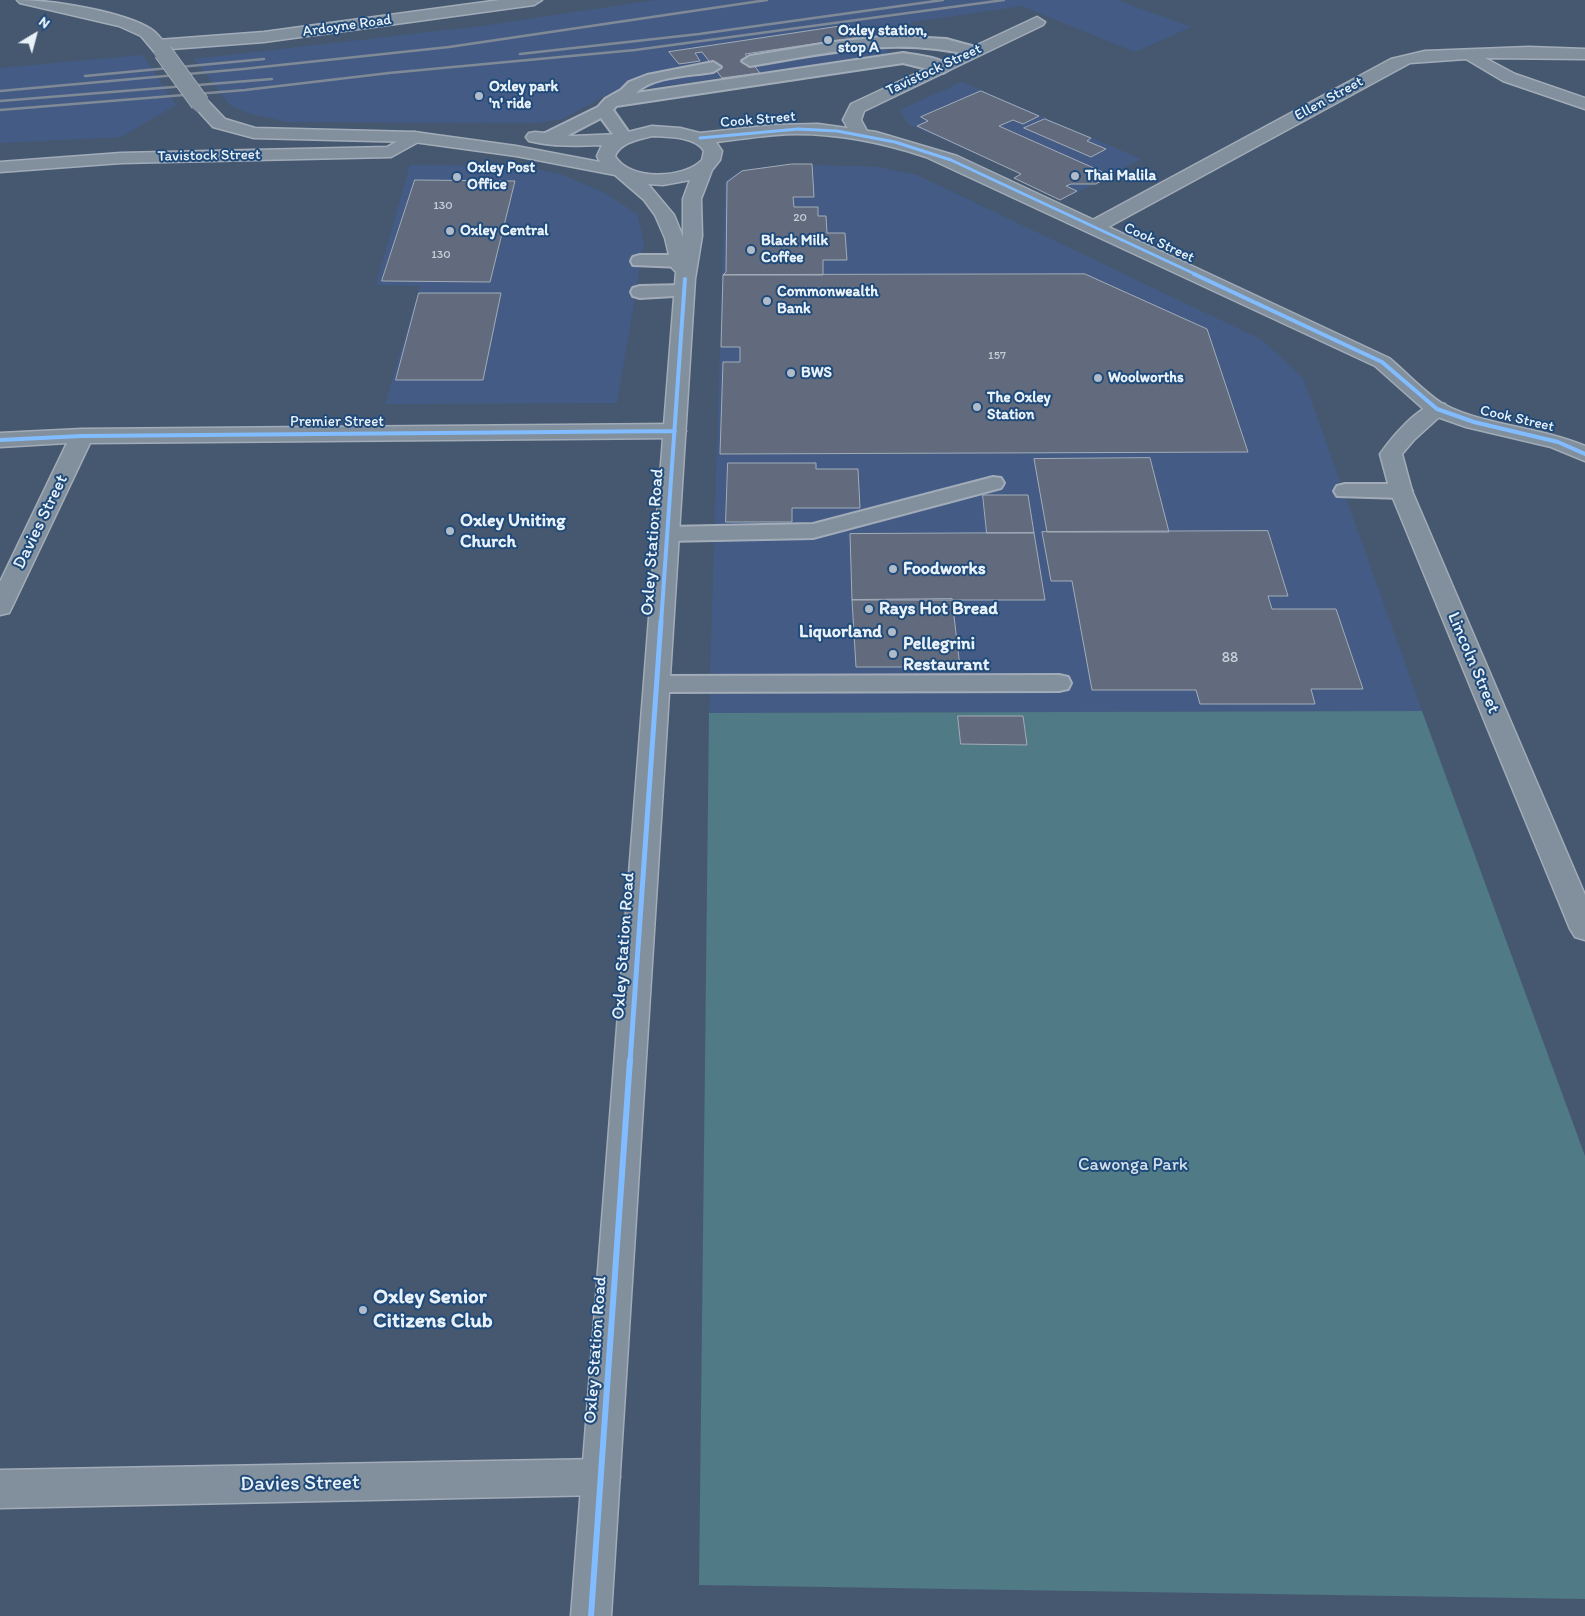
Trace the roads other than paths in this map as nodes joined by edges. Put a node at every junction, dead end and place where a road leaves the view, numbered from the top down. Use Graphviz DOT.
graph roads {
  1 [pos="25,0"];
  2 [pos="534,0"];
  3 [pos="1038,22"];
  4 [pos="161,48"];
  5 [pos="974,51"];
  6 [pos="1470,54"];
  7 [pos="1585,54"];
  8 [pos="750,61"];
  9 [pos="713,67"];
  10 [pos="943,68"];
  11 [pos="1585,104"];
  12 [pos="608,106"];
  13 [pos="859,133"];
  14 [pos="414,137"];
  15 [pos="622,138"];
  16 [pos="700,138"];
  17 [pos="547,139"];
  18 [pos="749,151"];
  19 [pos="730,156"];
  20 [pos="708,164"];
  21 [pos="0,167"];
  22 [pos="621,173"];
  23 [pos="1094,227"];
  24 [pos="640,261"];
  25 [pos="683,277"];
  26 [pos="640,292"];
  27 [pos="1437,409"];
  28 [pos="674,431"];
  29 [pos="82,436"];
  30 [pos="0,440"];
  31 [pos="1585,454"];
  32 [pos="993,483"];
  33 [pos="1400,491"];
  34 [pos="1346,492"];
  35 [pos="667,534"];
  36 [pos="0,607"];
  37 [pos="1059,683"];
  38 [pos="657,684"];
  39 [pos="1585,929"];
  40 [pos="601,1477"];
  41 [pos="0,1489"];
  42 [pos="591,1616"];
  1 -- 4 [label="street"];
  2 -- 4 [label="street, Ardoyne Road"];
  3 -- 5 [label="street, Tavistock Street"];
  4 -- 14 [label="street, bridge"];
  5 -- 8 [label="lane"];
  5 -- 10 [label="street, Tavistock Street"];
  6 -- 7 [label="street, Ellen Street"];
  6 -- 11 [label="street"];
  6 -- 23 [label="street, Ellen Street"];
  9 -- 12 [label="lane"];
  10 -- 12 [label="lane"];
  10 -- 13 [label="street, Tavistock Street"];
  12 -- 15 [label="lane"];
  12 -- 17 [label="lane"];
  13 -- 16 [label="street, Cook Street"];
  13 -- 18 [label="street, Cook Street"];
  13 -- 23 [label="street, Cook Street"];
  14 -- 17 [label="street, Cook Street"];
  14 -- 21 [label="street, Tavistock Street"];
  14 -- 22 [label="street, Cook Street"];
  15 -- 16 [label="street, Cook Street"];
  15 -- 17 [label="street, Cook Street"];
  15 -- 22 [label="street"];
  16 -- 20 [label="street"];
  19 -- 20 [label="street, Cook Street"];
  20 -- 22 [label="street, Cook Street"];
  20 -- 25 [label="street, Oxley Station Road"];
  22 -- 25 [label="street, Oxley Station Road"];
  23 -- 27 [label="street, Cook Street"];
  24 -- 25 [label="lane"];
  25 -- 26 [label="lane"];
  25 -- 28 [label="street, Oxley Station Road"];
  27 -- 31 [label="street, Cook Street"];
  27 -- 33 [label="street, Lincoln Street"];
  28 -- 29 [label="street, Premier Street"];
  28 -- 35 [label="street, Oxley Station Road"];
  29 -- 30 [label="street, Premier Street"];
  29 -- 36 [label="street, Davies Street"];
  32 -- 35 [label="lane"];
  33 -- 34 [label="lane"];
  33 -- 39 [label="street, Lincoln Street"];
  35 -- 38 [label="street, Oxley Station Road"];
  37 -- 38 [label="lane"];
  38 -- 40 [label="street, Oxley Station Road"];
  40 -- 41 [label="street, Davies Street"];
  40 -- 42 [label="street, Oxley Station Road"];
}
